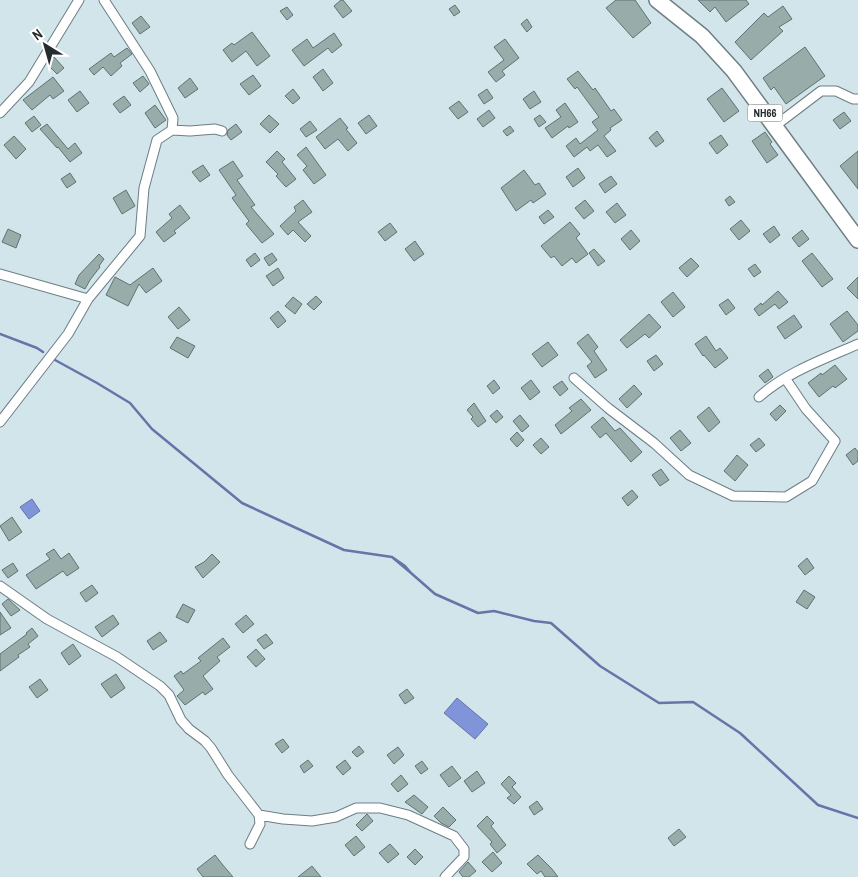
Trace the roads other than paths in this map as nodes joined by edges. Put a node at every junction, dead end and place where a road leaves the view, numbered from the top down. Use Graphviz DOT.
graph roads {
  1 [pos="79,0"];
  2 [pos="104,0"];
  3 [pos="658,0"];
  4 [pos="858,99"];
  5 [pos="0,113"];
  6 [pos="775,126"];
  7 [pos="172,130"];
  8 [pos="222,131"];
  9 [pos="858,240"];
  10 [pos="0,274"];
  11 [pos="88,299"];
  12 [pos="858,344"];
  13 [pos="574,378"];
  14 [pos="785,378"];
  15 [pos="758,398"];
  16 [pos="0,422"];
  17 [pos="0,586"];
  18 [pos="259,816"];
  19 [pos="250,844"];
  20 [pos="445,877"];
  1 -- 5 [label="street"];
  2 -- 7 [label="street"];
  3 -- 6 [label="highway, NH66"];
  4 -- 6 [label="street"];
  6 -- 9 [label="highway, NH66"];
  7 -- 8 [label="street"];
  7 -- 11 [label="street"];
  10 -- 11 [label="street"];
  11 -- 16 [label="street"];
  12 -- 14 [label="street"];
  13 -- 14 [label="street"];
  14 -- 15 [label="street"];
  17 -- 18 [label="street"];
  18 -- 19 [label="street"];
  18 -- 20 [label="street"];
}
